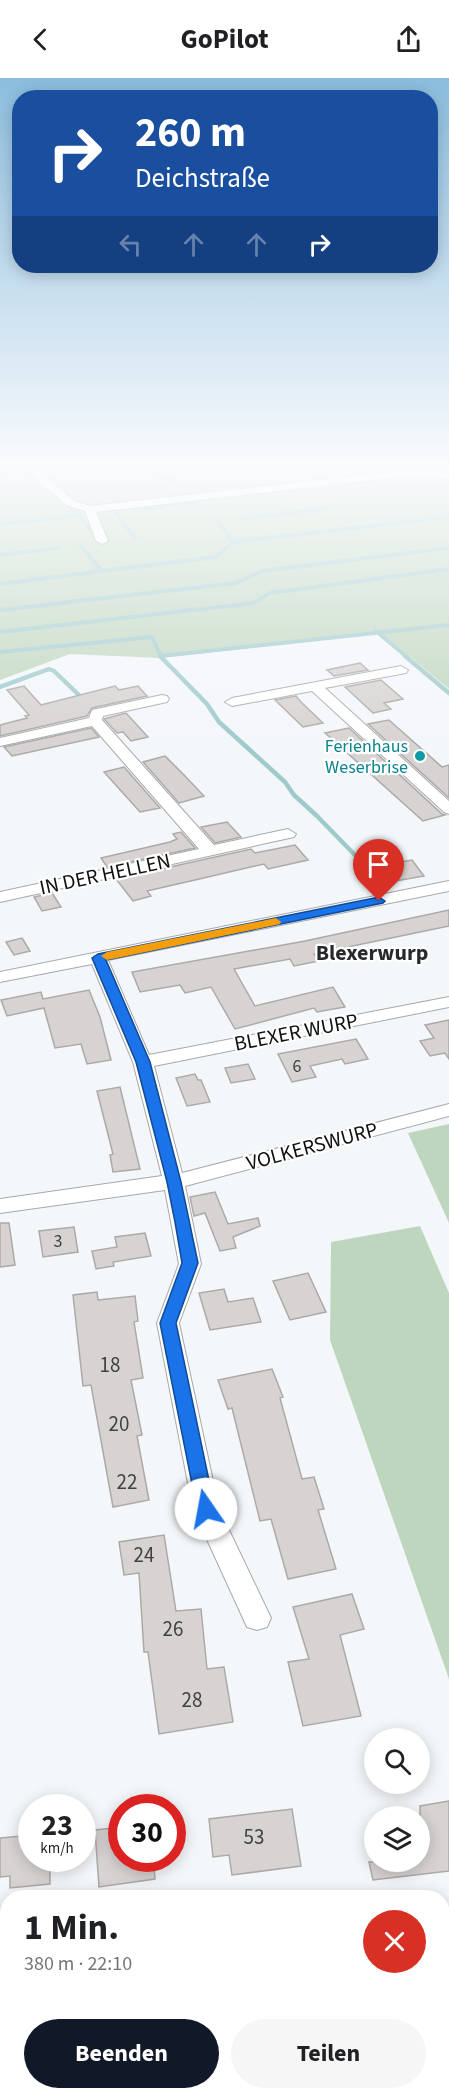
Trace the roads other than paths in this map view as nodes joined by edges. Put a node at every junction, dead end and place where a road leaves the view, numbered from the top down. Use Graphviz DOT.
graph roads {
  1 [pos="401,670"];
  2 [pos="314,686"];
  3 [pos="162,699"];
  4 [pos="232,702"];
  5 [pos="95,721"];
  6 [pos="0,741"];
  7 [pos="449,809"];
  8 [pos="288,834"];
  9 [pos="210,851"];
  10 [pos="449,886"];
  11 [pos="0,897"];
  12 [pos="98,958"];
  13 [pos="3,971"];
  14 [pos="449,1002"];
  15 [pos="143,1062"];
  16 [pos="449,1110"];
  17 [pos="174,1182"];
  18 [pos="0,1206"];
  19 [pos="257,1618"];
  1 -- 2 [label="street"];
  2 -- 4 [label="street"];
  2 -- 7 [label="street"];
  3 -- 5 [label="street"];
  5 -- 6 [label="street"];
  5 -- 9 [label="street, IN DER HELLEN"];
  8 -- 9 [label="street, IN DER HELLEN"];
  9 -- 11 [label="street, IN DER HELLEN"];
  10 -- 12 [label="street"];
  12 -- 13 [label="street"];
  12 -- 15 [label="street"];
  14 -- 15 [label="street, BLEXER WURP"];
  15 -- 17 [label="street"];
  16 -- 17 [label="street, VOLKERSWURP"];
  17 -- 18 [label="street, VOLKERSWURP"];
  17 -- 19 [label="street"];
}
